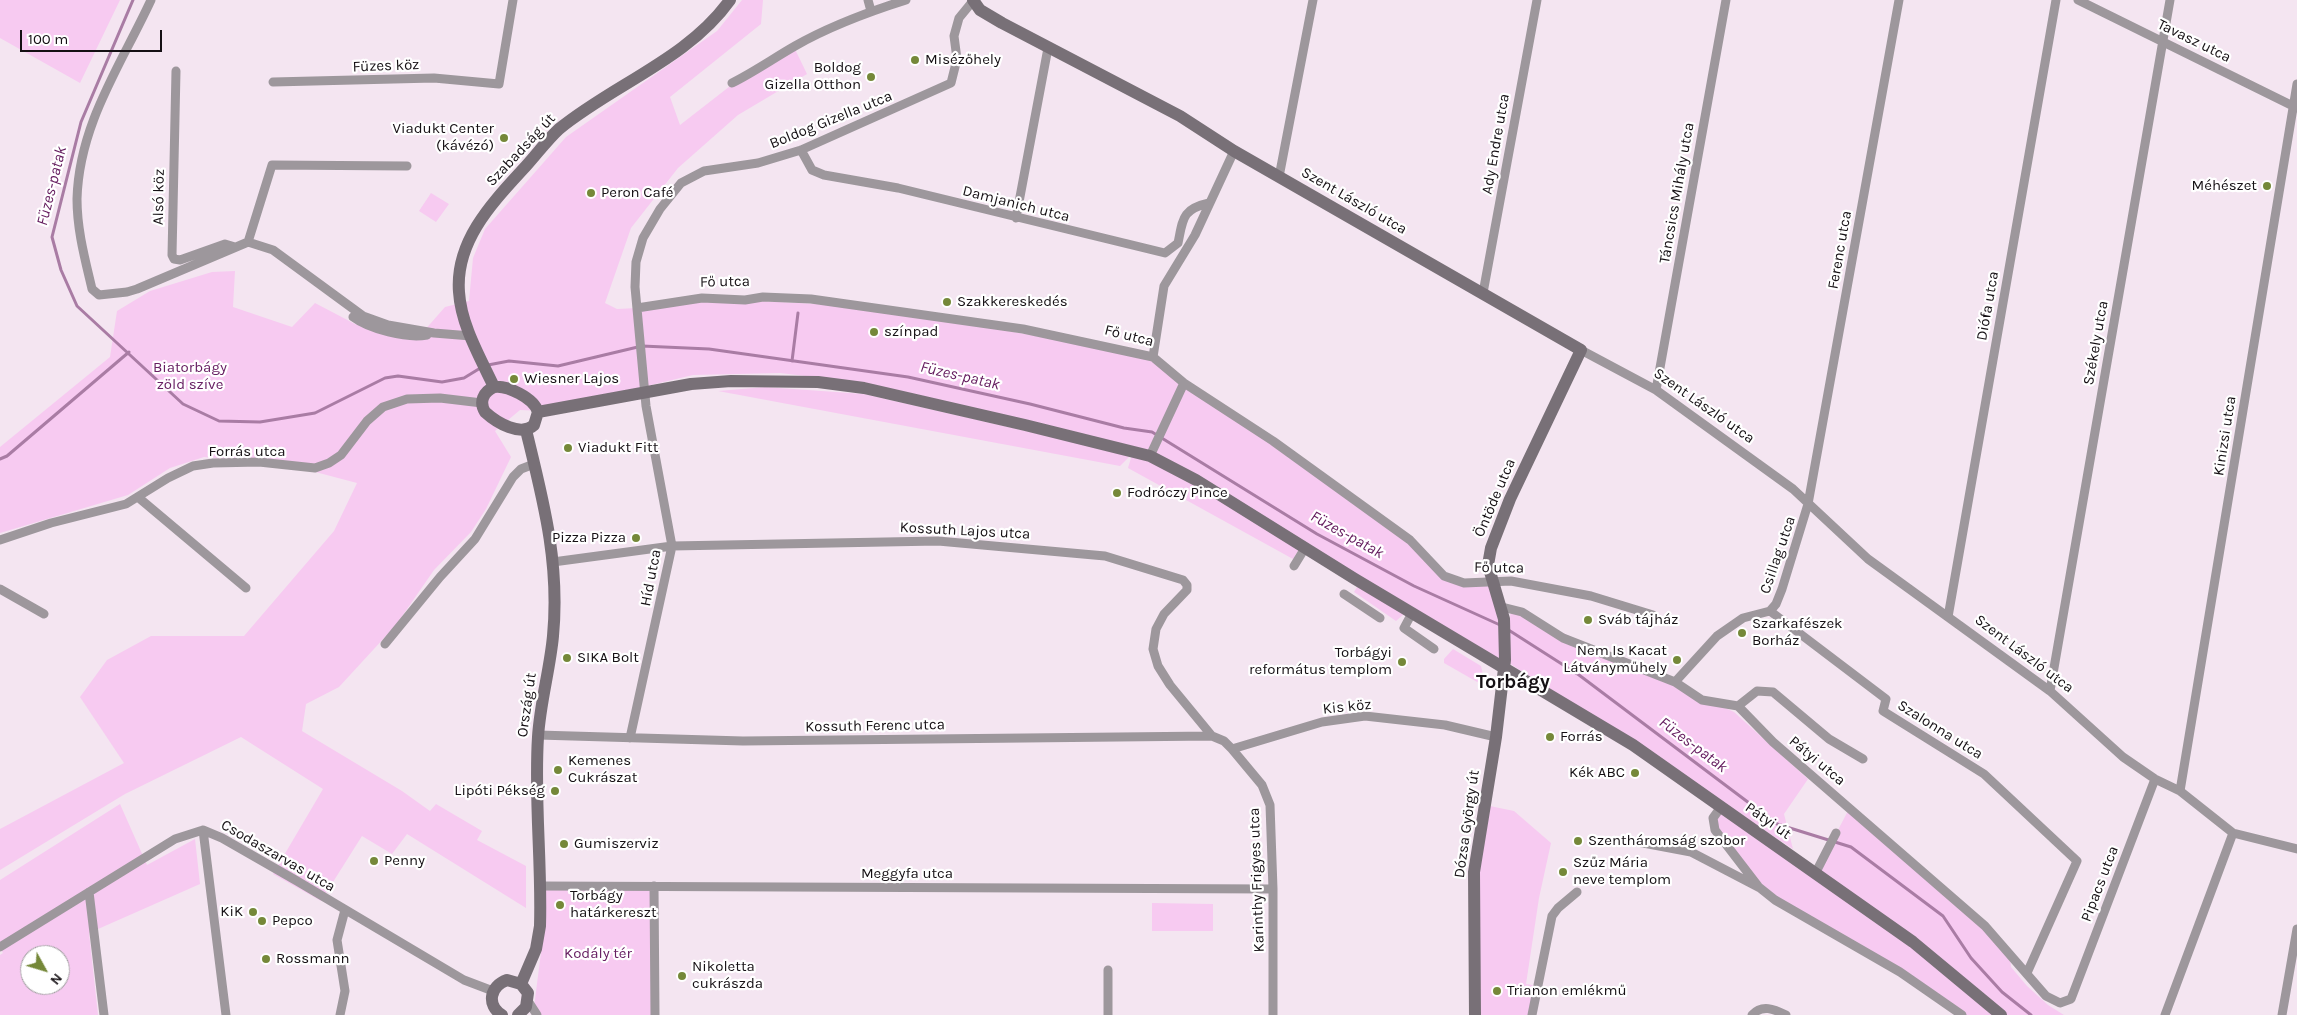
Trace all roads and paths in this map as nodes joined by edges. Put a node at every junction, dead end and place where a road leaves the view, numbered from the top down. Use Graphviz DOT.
graph roads {
  1 [pos="151,0"];
  2 [pos="513,0"];
  3 [pos="730,0"];
  4 [pos="868,0"];
  5 [pos="906,0"];
  6 [pos="1313,0"];
  7 [pos="1537,0"];
  8 [pos="1726,0"];
  9 [pos="1899,0"];
  10 [pos="2056,0"];
  11 [pos="2078,0"];
  12 [pos="2170,0"];
  13 [pos="973,1"];
  14 [pos="871,11"];
  15 [pos="2162,41"];
  16 [pos="1048,48"];
  17 [pos="176,71"];
  18 [pos="273,82"];
  19 [pos="732,83"];
  20 [pos="2297,84"];
  21 [pos="2295,107"];
  22 [pos="801,150"];
  23 [pos="1234,151"];
  24 [pos="407,166"];
  25 [pos="1279,177"];
  26 [pos="1209,203"];
  27 [pos="1016,218"];
  28 [pos="248,242"];
  29 [pos="235,247"];
  30 [pos="1483,293"];
  31 [pos="637,308"];
  32 [pos="471,336"];
  33 [pos="1581,350"];
  34 [pos="1153,357"];
  35 [pos="1184,383"];
  36 [pos="494,387"];
  37 [pos="1656,390"];
  38 [pos="645,392"];
  39 [pos="482,403"];
  40 [pos="538,412"];
  41 [pos="526,430"];
  42 [pos="1153,451"];
  43 [pos="534,464"];
  44 [pos="139,498"];
  45 [pos="1808,504"];
  46 [pos="0,540"];
  47 [pos="672,546"];
  48 [pos="1306,548"];
  49 [pos="553,562"];
  50 [pos="1294,566"];
  51 [pos="1492,583"];
  52 [pos="246,588"];
  53 [pos="0,589"];
  54 [pos="1344,594"];
  55 [pos="1770,611"];
  56 [pos="1412,613"];
  57 [pos="1503,613"];
  58 [pos="44,614"];
  59 [pos="1653,615"];
  60 [pos="1948,617"];
  61 [pos="1380,618"];
  62 [pos="385,644"];
  63 [pos="1434,649"];
  64 [pos="1504,668"];
  65 [pos="1675,682"];
  66 [pos="2050,691"];
  67 [pos="1738,706"];
  68 [pos="538,735"];
  69 [pos="1212,736"];
  70 [pos="1496,737"];
  71 [pos="630,738"];
  72 [pos="1232,749"];
  73 [pos="1863,759"];
  74 [pos="2155,779"];
  75 [pos="2180,791"];
  76 [pos="1721,807"];
  77 [pos="203,830"];
  78 [pos="1836,833"];
  79 [pos="2233,833"];
  80 [pos="1638,842"];
  81 [pos="2297,850"];
  82 [pos="1815,874"];
  83 [pos="540,886"];
  84 [pos="654,886"];
  85 [pos="1760,888"];
  86 [pos="1273,889"];
  87 [pos="89,892"];
  88 [pos="1578,892"];
  89 [pos="346,910"];
  90 [pos="2297,929"];
  91 [pos="0,947"];
  92 [pos="1108,970"];
  93 [pos="2027,973"];
  94 [pos="521,984"];
  95 [pos="493,992"];
  96 [pos="2071,999"];
  97 [pos="528,1001"];
  98 [pos="1753,1014"];
  99 [pos="104,1015"];
  100 [pos="226,1015"];
  101 [pos="340,1015"];
  102 [pos="502,1015"];
  103 [pos="518,1015"];
  104 [pos="537,1015"];
  105 [pos="655,1015"];
  106 [pos="1108,1015"];
  107 [pos="1274,1015"];
  108 [pos="1475,1015"];
  109 [pos="1532,1015"];
  110 [pos="1786,1015"];
  111 [pos="1962,1015"];
  112 [pos="2001,1015"];
  113 [pos="2165,1015"];
  114 [pos="2282,1015"];
  1 -- 29 [label="street"];
  2 -- 18 [label="street, Füzes köz"];
  3 -- 32 [label="street, Szabadság út"];
  4 -- 14 [label="street"];
  5 -- 14 [label="street"];
  6 -- 25 [label="street"];
  7 -- 30 [label="street, Ady Endre utca"];
  8 -- 37 [label="street, Táncsics Mihály utca"];
  9 -- 45 [label="street, Ferenc utca"];
  10 -- 60 [label="street, Diófa utca"];
  11 -- 15 [label="street, Tavasz utca"];
  12 -- 15 [label="street, Székely utca"];
  13 -- 16 [label="street, Szent László utca"];
  13 -- 22 [label="street, Boldog Gizella utca"];
  14 -- 19 [label="street"];
  15 -- 21 [label="street, Tavasz utca"];
  15 -- 66 [label="street, Székely utca"];
  16 -- 23 [label="street, Szent László utca"];
  16 -- 27 [label="street"];
  17 -- 29 [label="street, Alsó köz"];
  20 -- 21 [label="street, Kinizsi utca"];
  21 -- 75 [label="street, Kinizsi utca"];
  22 -- 27 [label="street, Damjanich utca"];
  22 -- 31 [label="street, Boldog Gizella utca"];
  23 -- 25 [label="street, Szent László utca"];
  23 -- 26 [label="street"];
  24 -- 28 [label="street"];
  25 -- 30 [label="street, Szent László utca"];
  26 -- 27 [label="street, Damjanich utca"];
  26 -- 34 [label="street"];
  28 -- 29 [label="street"];
  28 -- 32 [label="street"];
  30 -- 33 [label="street, Szent László utca"];
  31 -- 34 [label="street, Fő utca"];
  31 -- 38 [label="street"];
  32 -- 36 [label="street, Szabadság út"];
  33 -- 37 [label="street, Szent László utca"];
  33 -- 51 [label="street, Öntöde utca"];
  34 -- 35 [label="street, Fő utca"];
  35 -- 42 [label="street"];
  35 -- 51 [label="street, Fő utca"];
  36 -- 39 [label="street"];
  36 -- 40 [label="street"];
  37 -- 45 [label="street, Szent László utca"];
  38 -- 40 [label="street"];
  38 -- 42 [label="street"];
  38 -- 47 [label="street, Híd utca"];
  39 -- 41 [label="street"];
  39 -- 44 [label="street, Forrás utca"];
  40 -- 41 [label="street"];
  41 -- 43 [label="street, Ország út"];
  42 -- 48 [label="street"];
  43 -- 49 [label="street, Ország út"];
  43 -- 62 [label="street"];
  44 -- 46 [label="street, Forrás utca"];
  44 -- 52 [label="street"];
  45 -- 55 [label="street, Csillag utca"];
  45 -- 60 [label="street, Szent László utca"];
  47 -- 49 [label="street, Kossuth Lajos utca"];
  47 -- 69 [label="street, Kossuth Lajos utca"];
  47 -- 71 [label="street, Híd utca"];
  48 -- 50 [label="street"];
  48 -- 56 [label="street"];
  49 -- 68 [label="street, Ország út"];
  51 -- 57 [label="street, Öntöde utca"];
  51 -- 59 [label="street, Fő utca"];
  53 -- 58 [label="street"];
  54 -- 61 [label="street"];
  55 -- 65 [label="street, Csillag utca"];
  55 -- 93 [label="street, Szalonna utca"];
  56 -- 63 [label="street"];
  56 -- 64 [label="street"];
  57 -- 64 [label="street, Öntöde utca"];
  57 -- 65 [label="street"];
  60 -- 66 [label="street, Szent László utca"];
  64 -- 70 [label="street, Dózsa György út"];
  64 -- 76 [label="street, Pátyi út"];
  65 -- 67 [label="street"];
  66 -- 74 [label="street, Szent László utca"];
  67 -- 73 [label="street"];
  67 -- 93 [label="street, Pátyi utca"];
  68 -- 71 [label="street, Kossuth Ferenc utca"];
  68 -- 83 [label="street, Ország út"];
  69 -- 71 [label="street, Kossuth Ferenc utca"];
  69 -- 72 [label="street, Karinthy Frigyes utca"];
  70 -- 72 [label="street, Kis köz"];
  70 -- 108 [label="street, Dózsa György út"];
  72 -- 86 [label="street, Karinthy Frigyes utca"];
  74 -- 75 [label="street, Szent László utca"];
  74 -- 96 [label="street, Pipacs utca"];
  75 -- 79 [label="street, Szent László utca"];
  76 -- 82 [label="street, Pátyi út"];
  76 -- 85 [label="street"];
  77 -- 87 [label="street, Csodaszarvas utca"];
  77 -- 89 [label="street, Csodaszarvas utca"];
  77 -- 100 [label="street"];
  78 -- 82 [label="street"];
  79 -- 81 [label="street, Szent László utca"];
  79 -- 113 [label="street"];
  80 -- 85 [label="street"];
  82 -- 112 [label="street, Pátyi út"];
  83 -- 84 [label="street, Meggyfa utca"];
  83 -- 94 [label="street, Ország út"];
  84 -- 86 [label="street, Meggyfa utca"];
  84 -- 105 [label="street"];
  85 -- 111 [label="street"];
  86 -- 107 [label="street, Karinthy Frigyes utca"];
  87 -- 91 [label="street, Csodaszarvas utca"];
  87 -- 99 [label="street"];
  88 -- 109 [label="street"];
  89 -- 95 [label="street, Csodaszarvas utca"];
  89 -- 101 [label="street"];
  90 -- 114 [label="street"];
  92 -- 106 [label="street"];
  93 -- 96 [label="street, Pátyi utca"];
  94 -- 95 [label="street"];
  94 -- 97 [label="street"];
  95 -- 102 [label="street"];
  97 -- 103 [label="street"];
  97 -- 104 [label="street"];
  98 -- 110 [label="street"];
}
